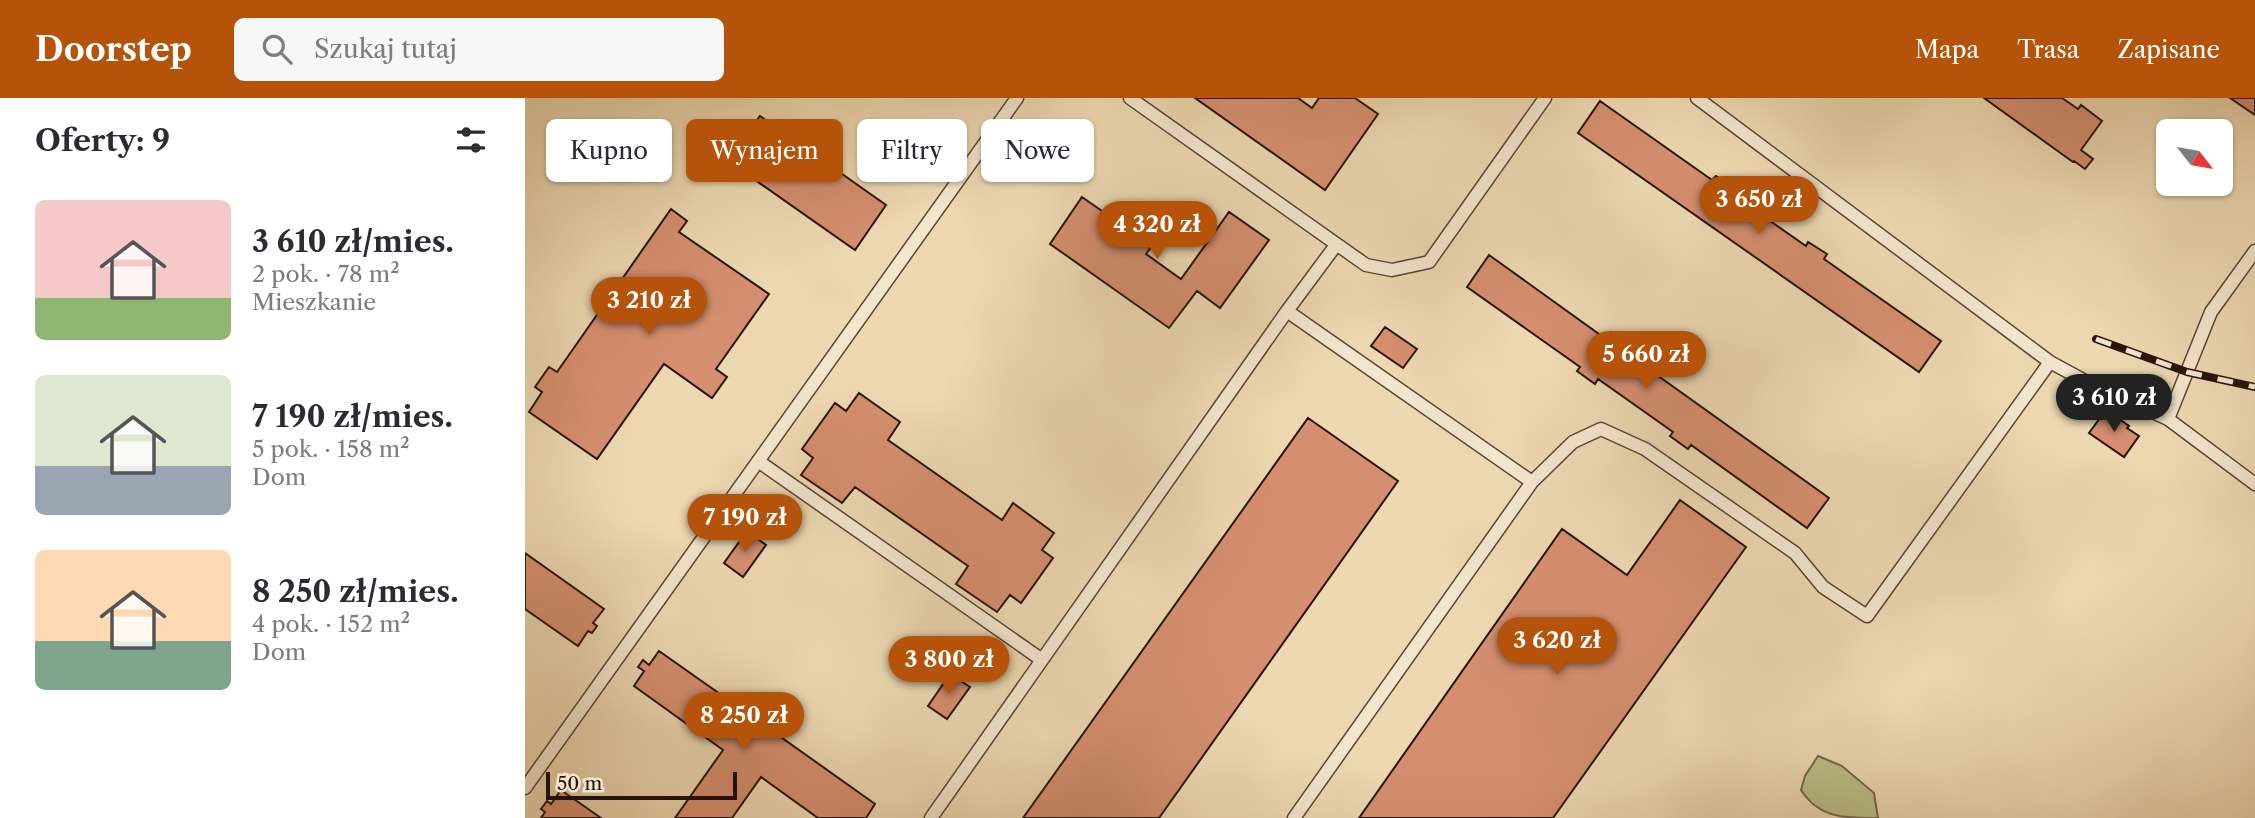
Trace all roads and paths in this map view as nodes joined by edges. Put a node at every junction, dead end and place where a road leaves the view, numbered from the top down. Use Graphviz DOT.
graph roads {
  1 [pos="1017,98"];
  2 [pos="1130,98"];
  3 [pos="1545,98"];
  4 [pos="1696,98"];
  5 [pos="1336,245"];
  6 [pos="2255,251"];
  7 [pos="1287,311"];
  8 [pos="2050,362"];
  9 [pos="2168,419"];
  10 [pos="758,461"];
  11 [pos="1532,482"];
  12 [pos="2255,484"];
  13 [pos="1042,660"];
  14 [pos="525,788"];
  15 [pos="932,818"];
  16 [pos="1294,818"];
  1 -- 10 [label="lane"];
  2 -- 5 [label="lane"];
  3 -- 5 [label="lane"];
  4 -- 8 [label="lane"];
  5 -- 7 [label="lane"];
  6 -- 9 [label="lane"];
  7 -- 11 [label="lane"];
  7 -- 13 [label="lane"];
  8 -- 9 [label="lane"];
  8 -- 11 [label="lane"];
  9 -- 12 [label="lane"];
  10 -- 13 [label="lane"];
  10 -- 14 [label="lane"];
  11 -- 16 [label="lane"];
  13 -- 15 [label="lane"];
}
